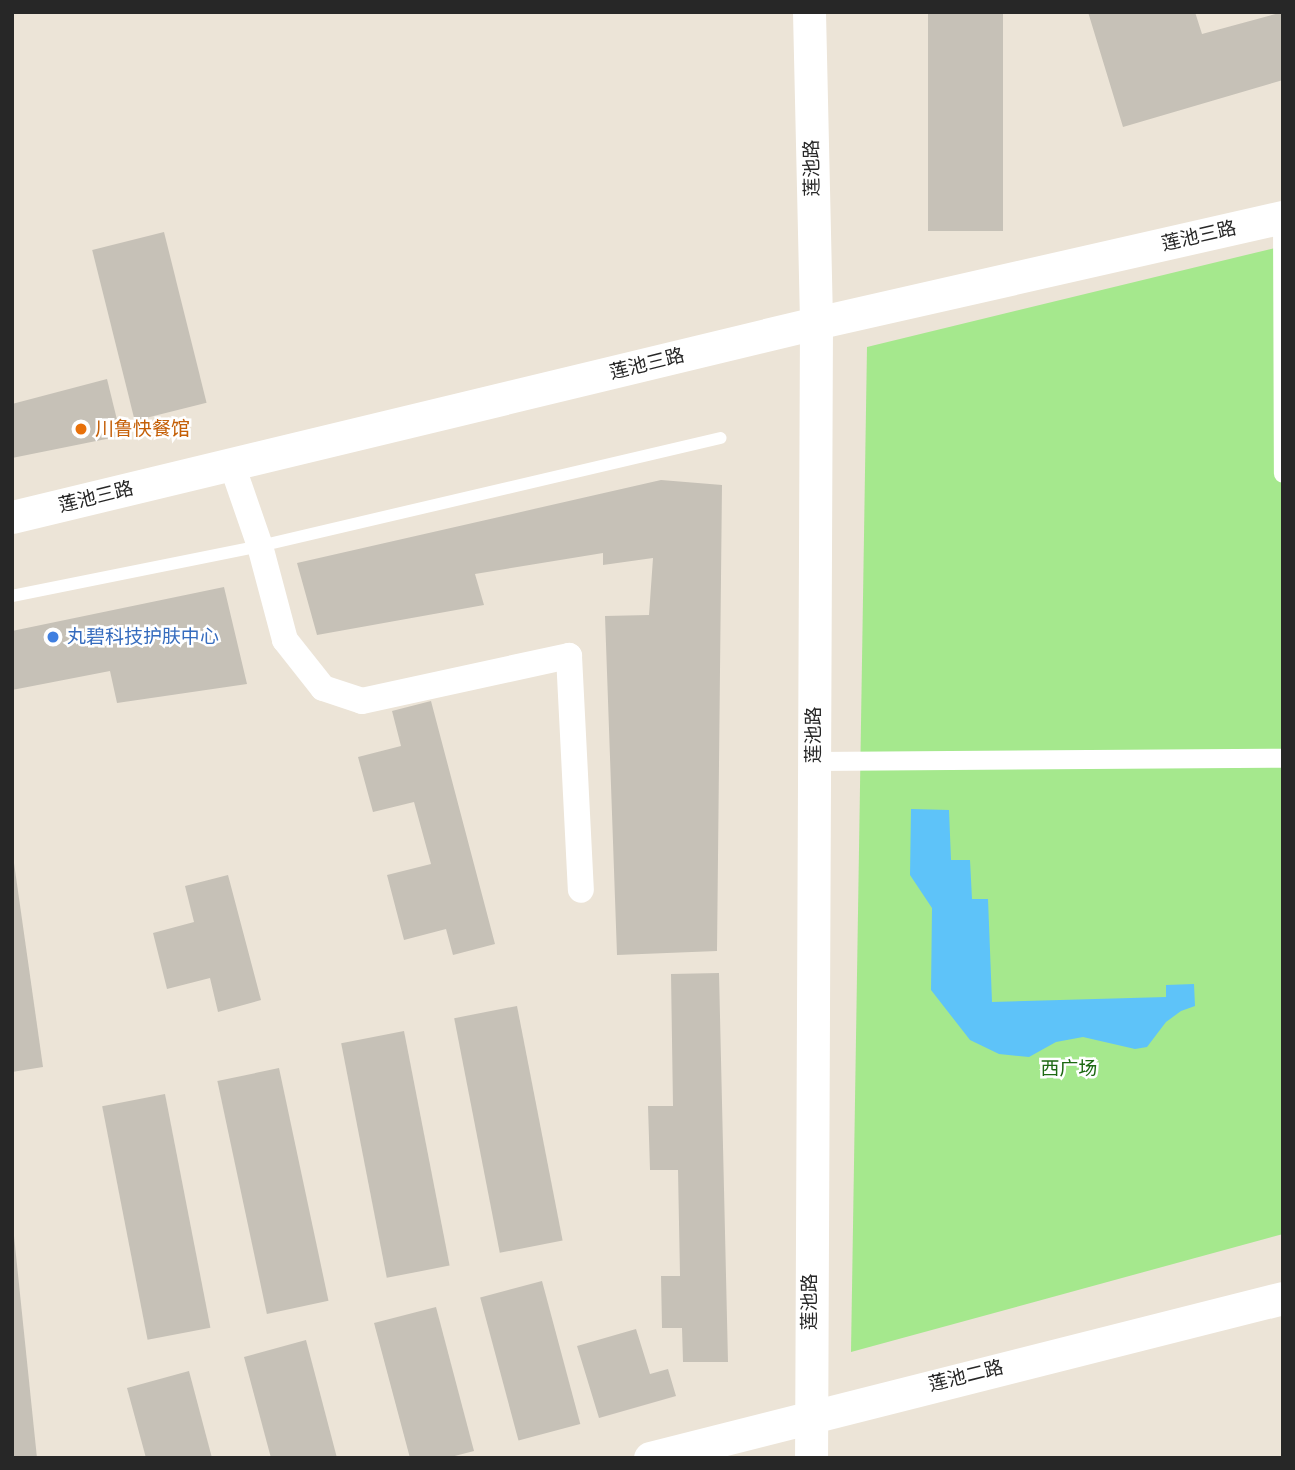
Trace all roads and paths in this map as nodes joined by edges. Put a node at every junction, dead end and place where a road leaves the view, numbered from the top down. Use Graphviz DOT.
graph roads {
  1 [pos="809,12"];
  2 [pos="1282,217"];
  3 [pos="816,323"];
  4 [pos="721,438"];
  5 [pos="232,465"];
  6 [pos="1283,473"];
  7 [pos="12,517"];
  8 [pos="260,546"];
  9 [pos="12,596"];
  10 [pos="1283,758"];
  11 [pos="814,761"];
  12 [pos="581,890"];
  13 [pos="1283,1298"];
  14 [pos="810,1415"];
  15 [pos="650,1458"];
  16 [pos="811,1458"];
  1 -- 3 [label="street, 莲池路"];
  2 -- 3 [label="street, 莲池三路"];
  2 -- 6 [label="street"];
  3 -- 5 [label="street, 莲池三路"];
  3 -- 11 [label="street, 莲池路"];
  4 -- 8 [label="lane"];
  5 -- 7 [label="street, 莲池三路"];
  5 -- 8 [label="street"];
  8 -- 9 [label="lane"];
  8 -- 12 [label="street"];
  10 -- 11 [label="street"];
  11 -- 14 [label="street, 莲池路"];
  13 -- 14 [label="street, 莲池二路"];
  14 -- 15 [label="street, 莲池二路"];
  14 -- 16 [label="street, 莲池路"];
}
